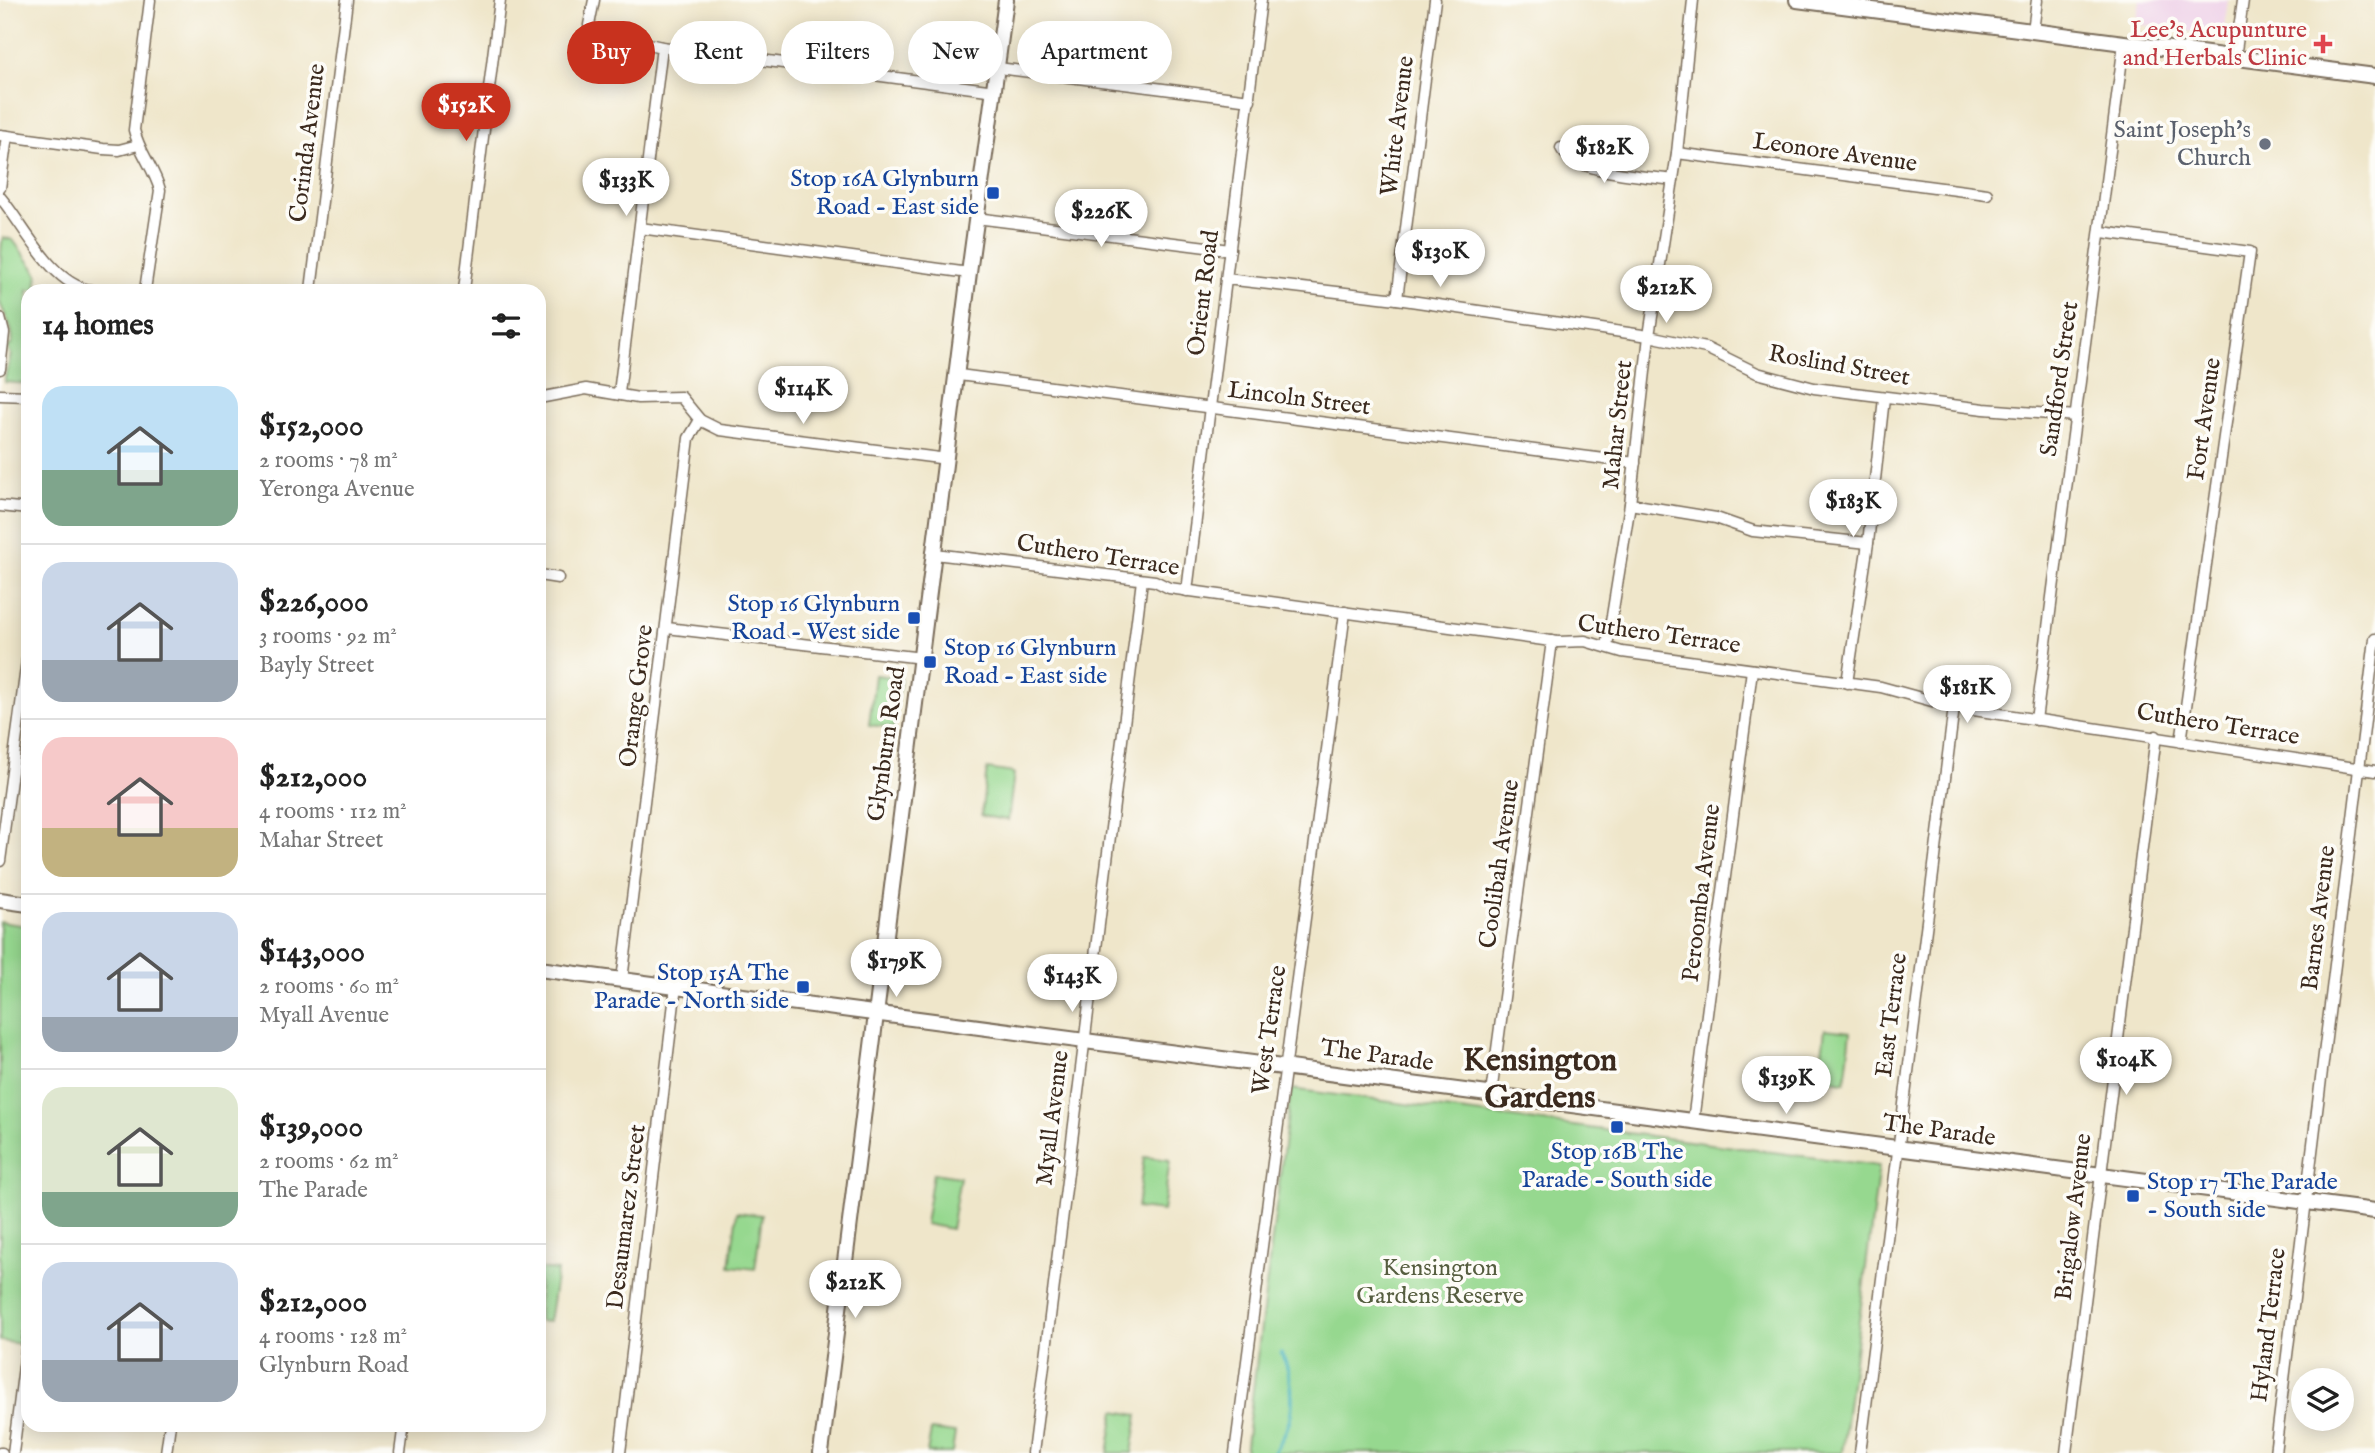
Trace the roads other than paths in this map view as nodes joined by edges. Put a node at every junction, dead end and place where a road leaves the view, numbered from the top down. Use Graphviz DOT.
graph roads {
  1 [pos="150,0"];
  2 [pos="347,0"];
  3 [pos="500,0"];
  4 [pos="594,0"];
  5 [pos="1006,0"];
  6 [pos="1261,0"];
  7 [pos="1435,0"];
  8 [pos="1693,0"];
  9 [pos="1797,0"];
  10 [pos="2037,0"];
  11 [pos="2243,0"];
  12 [pos="1855,4"];
  13 [pos="1003,29"];
  14 [pos="2033,31"];
  15 [pos="2124,43"];
  16 [pos="662,47"];
  17 [pos="2235,58"];
  18 [pos="1003,69"];
  19 [pos="2375,76"];
  20 [pos="996,84"];
  21 [pos="995,91"];
  22 [pos="1250,100"];
  23 [pos="4,136"];
  24 [pos="138,145"];
  25 [pos="1561,148"];
  26 [pos="1678,153"];
  27 [pos="1674,180"];
  28 [pos="0,188"];
  29 [pos="1987,194"];
  30 [pos="0,197"];
  31 [pos="976,218"];
  32 [pos="640,228"];
  33 [pos="2102,232"];
  34 [pos="1230,250"];
  35 [pos="969,273"];
  36 [pos="1226,279"];
  37 [pos="75,284"];
  38 [pos="146,284"];
  39 [pos="312,284"];
  40 [pos="465,284"];
  41 [pos="1397,299"];
  42 [pos="0,318"];
  43 [pos="1649,336"];
  44 [pos="0,369"];
  45 [pos="959,375"];
  46 [pos="619,393"];
  47 [pos="0,395"];
  48 [pos="21,396"];
  49 [pos="546,397"];
  50 [pos="1884,398"];
  51 [pos="1211,409"];
  52 [pos="2076,416"];
  53 [pos="700,420"];
  54 [pos="947,459"];
  55 [pos="1635,463"];
  56 [pos="1630,504"];
  57 [pos="0,506"];
  58 [pos="21,508"];
  59 [pos="1868,542"];
  60 [pos="935,554"];
  61 [pos="546,576"];
  62 [pos="558,578"];
  63 [pos="1142,580"];
  64 [pos="1187,590"];
  65 [pos="1345,612"];
  66 [pos="667,628"];
  67 [pos="2375,639"];
  68 [pos="1552,641"];
  69 [pos="1607,647"];
  70 [pos="922,658"];
  71 [pos="1752,670"];
  72 [pos="1847,683"];
  73 [pos="1954,707"];
  74 [pos="21,713"];
  75 [pos="2036,720"];
  76 [pos="2156,736"];
  77 [pos="2181,741"];
  78 [pos="2359,768"];
  79 [pos="2375,771"];
  80 [pos="0,861"];
  81 [pos="0,900"];
  82 [pos="21,903"];
  83 [pos="546,970"];
  84 [pos="622,980"];
  85 [pos="676,986"];
  86 [pos="877,1013"];
  87 [pos="1084,1040"];
  88 [pos="1287,1066"];
  89 [pos="1491,1094"];
  90 [pos="1693,1121"];
  91 [pos="1897,1148"];
  92 [pos="2101,1175"];
  93 [pos="2305,1202"];
  94 [pos="2375,1211"];
  95 [pos="21,1390"];
  96 [pos="169,1432"];
  97 [pos="403,1432"];
  98 [pos="13,1453"];
  99 [pos="166,1453"];
  100 [pos="400,1453"];
  101 [pos="620,1453"];
  102 [pos="821,1453"];
  103 [pos="1033,1453"];
  104 [pos="1235,1453"];
  105 [pos="1860,1453"];
  106 [pos="2066,1453"];
  107 [pos="2275,1453"];
  1 -- 24 [label="street"];
  2 -- 39 [label="street, Corinda Avenue"];
  3 -- 40 [label="street"];
  4 -- 16 [label="street"];
  5 -- 13 [label="main road, Glynburn Road"];
  6 -- 22 [label="street, Orient Road"];
  7 -- 41 [label="street, White Avenue"];
  8 -- 26 [label="street, Mahar Street"];
  9 -- 12 [label="main road"];
  10 -- 14 [label="street"];
  11 -- 17 [label="street"];
  12 -- 14 [label="main road"];
  14 -- 15 [label="main road"];
  15 -- 17 [label="main road"];
  15 -- 33 [label="street, Sandford Street"];
  16 -- 21 [label="street"];
  16 -- 32 [label="street"];
  17 -- 19 [label="main road"];
  18 -- 22 [label="street"];
  20 -- 21 [label="main road, Glynburn Road"];
  21 -- 31 [label="main road, Glynburn Road"];
  22 -- 34 [label="street, Orient Road"];
  23 -- 24 [label="street"];
  23 -- 28 [label="street"];
  24 -- 38 [label="street"];
  25 -- 27 [label="street"];
  26 -- 27 [label="street, Mahar Street"];
  26 -- 29 [label="street, Leonore Avenue"];
  27 -- 43 [label="street, Mahar Street"];
  30 -- 37 [label="street"];
  31 -- 34 [label="street"];
  31 -- 35 [label="main road, Glynburn Road"];
  32 -- 35 [label="street"];
  32 -- 46 [label="street"];
  33 -- 52 [label="street, Sandford Street"];
  33 -- 77 [label="street, Fort Avenue"];
  34 -- 36 [label="street, Orient Road"];
  35 -- 45 [label="main road, Glynburn Road"];
  36 -- 41 [label="street, Roslind Street"];
  36 -- 51 [label="street, Orient Road"];
  41 -- 43 [label="street, Roslind Street"];
  42 -- 44 [label="street"];
  43 -- 50 [label="street, Roslind Street"];
  43 -- 55 [label="street, Mahar Street"];
  45 -- 51 [label="street, Lincoln Street"];
  45 -- 54 [label="main road, Glynburn Road"];
  46 -- 49 [label="street"];
  46 -- 53 [label="street"];
  47 -- 48 [label="street"];
  50 -- 52 [label="street, Roslind Street"];
  50 -- 59 [label="street"];
  51 -- 55 [label="street, Lincoln Street"];
  51 -- 64 [label="street, Orient Road"];
  52 -- 75 [label="street, Sandford Street"];
  53 -- 54 [label="street"];
  53 -- 66 [label="street, Orange Grove"];
  54 -- 60 [label="main road, Glynburn Road"];
  55 -- 56 [label="street, Mahar Street"];
  56 -- 59 [label="street"];
  56 -- 69 [label="street, Mahar Street"];
  57 -- 58 [label="street"];
  59 -- 72 [label="street"];
  60 -- 63 [label="street, Cuthero Terrace"];
  60 -- 70 [label="main road, Glynburn Road"];
  61 -- 62 [label="street"];
  63 -- 64 [label="street, Cuthero Terrace"];
  63 -- 87 [label="street, Myall Avenue"];
  64 -- 65 [label="street, Cuthero Terrace"];
  65 -- 68 [label="street, Cuthero Terrace"];
  65 -- 88 [label="street, West Terrace"];
  66 -- 70 [label="street"];
  66 -- 84 [label="street, Orange Grove"];
  67 -- 78 [label="street, Barnes Avenue"];
  68 -- 69 [label="street, Cuthero Terrace"];
  68 -- 89 [label="street, Coolibah Avenue"];
  69 -- 71 [label="street, Cuthero Terrace"];
  70 -- 86 [label="main road, Glynburn Road"];
  71 -- 72 [label="street, Cuthero Terrace"];
  71 -- 90 [label="street, Peroomba Avenue"];
  72 -- 73 [label="street, Cuthero Terrace"];
  73 -- 75 [label="street, Cuthero Terrace"];
  73 -- 91 [label="street, East Terrace"];
  74 -- 80 [label="street"];
  75 -- 76 [label="street, Cuthero Terrace"];
  76 -- 77 [label="street, Cuthero Terrace"];
  76 -- 92 [label="street, Brigalow Avenue"];
  77 -- 78 [label="street, Cuthero Terrace"];
  78 -- 79 [label="street, Cuthero Terrace"];
  78 -- 93 [label="street, Barnes Avenue"];
  81 -- 82 [label="main road"];
  83 -- 84 [label="main road, The Parade"];
  84 -- 85 [label="main road, The Parade"];
  85 -- 86 [label="main road, The Parade"];
  85 -- 101 [label="street, Desaumarez Street"];
  86 -- 87 [label="main road, The Parade"];
  86 -- 102 [label="main road, Glynburn Road"];
  87 -- 88 [label="main road, The Parade"];
  87 -- 103 [label="street, Myall Avenue"];
  88 -- 89 [label="main road, The Parade"];
  88 -- 104 [label="street, West Terrace"];
  89 -- 90 [label="main road, The Parade"];
  90 -- 91 [label="main road, The Parade"];
  91 -- 92 [label="main road, The Parade"];
  91 -- 105 [label="street, East Terrace"];
  92 -- 93 [label="main road, The Parade"];
  92 -- 106 [label="street, Brigalow Avenue"];
  93 -- 94 [label="main road, The Parade"];
  93 -- 107 [label="street, Hyland Terrace"];
  95 -- 98 [label="street"];
  96 -- 99 [label="street"];
  97 -- 100 [label="street"];
}
